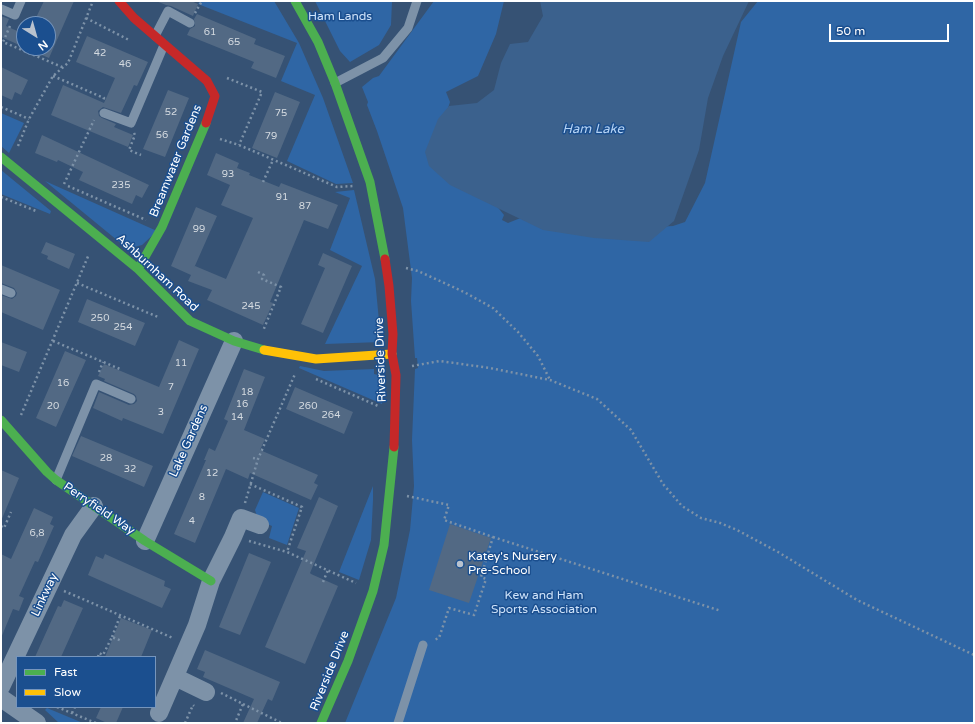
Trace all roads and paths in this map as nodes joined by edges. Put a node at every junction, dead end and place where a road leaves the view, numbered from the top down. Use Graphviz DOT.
graph roads {
  1 [pos="21,1"];
  2 [pos="93,1"];
  3 [pos="119,1"];
  4 [pos="295,1"];
  5 [pos="417,1"];
  6 [pos="1,9"];
  7 [pos="15,15"];
  8 [pos="86,18"];
  9 [pos="190,23"];
  10 [pos="155,36"];
  11 [pos="133,42"];
  12 [pos="164,45"];
  13 [pos="62,67"];
  14 [pos="53,76"];
  15 [pos="335,83"];
  16 [pos="1,107"];
  17 [pos="102,112"];
  18 [pos="29,119"];
  19 [pos="131,123"];
  20 [pos="202,134"];
  21 [pos="141,155"];
  22 [pos="1,157"];
  23 [pos="273,160"];
  24 [pos="10,164"];
  25 [pos="58,182"];
  26 [pos="263,182"];
  27 [pos="370,182"];
  28 [pos="64,184"];
  29 [pos="162,227"];
  30 [pos="101,238"];
  31 [pos="400,266"];
  32 [pos="138,269"];
  33 [pos="258,272"];
  34 [pos="77,283"];
  35 [pos="1,289"];
  36 [pos="12,293"];
  37 [pos="164,319"];
  38 [pos="52,341"];
  39 [pos="234,341"];
  40 [pos="255,348"];
  41 [pos="392,354"];
  42 [pos="409,366"];
  43 [pos="120,369"];
  44 [pos="297,370"];
  45 [pos="550,380"];
  46 [pos="131,399"];
  47 [pos="1,420"];
  48 [pos="13,434"];
  49 [pos="253,458"];
  50 [pos="258,459"];
  51 [pos="56,480"];
  52 [pos="250,484"];
  53 [pos="391,492"];
  54 [pos="94,506"];
  55 [pos="11,512"];
  56 [pos="241,518"];
  57 [pos="260,524"];
  58 [pos="1,526"];
  59 [pos="233,537"];
  60 [pos="493,537"];
  61 [pos="145,541"];
  62 [pos="287,552"];
  63 [pos="328,570"];
  64 [pos="211,581"];
  65 [pos="323,582"];
  66 [pos="49,585"];
  67 [pos="373,590"];
  68 [pos="721,611"];
  69 [pos="120,616"];
  70 [pos="112,637"];
  71 [pos="122,641"];
  72 [pos="188,644"];
  73 [pos="423,645"];
  74 [pos="974,655"];
  75 [pos="98,656"];
  76 [pos="175,677"];
  77 [pos="1,687"];
  78 [pos="206,692"];
  79 [pos="1,698"];
  80 [pos="243,704"];
  81 [pos="60,708"];
  82 [pos="74,708"];
  83 [pos="72,713"];
  84 [pos="159,713"];
  85 [pos="37,723"];
  86 [pos="96,723"];
  87 [pos="185,723"];
  88 [pos="235,723"];
  89 [pos="282,723"];
  90 [pos="321,723"];
  91 [pos="398,723"];
  1 -- 7 [label="lane"];
  2 -- 8 [label="path"];
  3 -- 10 [label="street, Breamwater Gardens"];
  4 -- 15 [label="street, Riverside Drive"];
  5 -- 15 [label="lane"];
  6 -- 7 [label="lane"];
  7 -- 13 [label="path"];
  8 -- 11 [label="path"];
  8 -- 13 [label="path"];
  9 -- 10 [label="lane"];
  10 -- 12 [label="street, Breamwater Gardens"];
  12 -- 19 [label="lane"];
  12 -- 20 [label="street, Breamwater Gardens"];
  13 -- 14 [label="path"];
  14 -- 17 [label="path"];
  14 -- 18 [label="path"];
  15 -- 27 [label="street, Riverside Drive"];
  16 -- 18 [label="path"];
  17 -- 19 [label="lane"];
  17 -- 28 [label="path"];
  18 -- 24 [label="path"];
  19 -- 21 [label="path"];
  20 -- 23 [label="path"];
  20 -- 29 [label="street, Breamwater Gardens"];
  22 -- 24 [label="street, Ashburnham Road"];
  23 -- 26 [label="path"];
  23 -- 27 [label="path"];
  24 -- 30 [label="street, Ashburnham Road"];
  25 -- 28 [label="path"];
  27 -- 41 [label="street, Riverside Drive"];
  28 -- 29 [label="path"];
  29 -- 32 [label="street, Breamwater Gardens"];
  30 -- 32 [label="street, Ashburnham Road"];
  30 -- 34 [label="path"];
  31 -- 45 [label="path"];
  32 -- 39 [label="street, Ashburnham Road"];
  33 -- 40 [label="path"];
  34 -- 37 [label="path"];
  34 -- 38 [label="path"];
  35 -- 36 [label="lane"];
  38 -- 43 [label="path"];
  38 -- 48 [label="path"];
  39 -- 40 [label="street, Ashburnham Road"];
  39 -- 61 [label="street, Lake Gardens"];
  40 -- 41 [label="street, Ashburnham Road"];
  41 -- 53 [label="street, Riverside Drive"];
  42 -- 45 [label="path"];
  44 -- 50 [label="path"];
  45 -- 74 [label="path"];
  46 -- 51 [label="lane"];
  47 -- 48 [label="street, Perryfield Way"];
  48 -- 51 [label="street, Perryfield Way"];
  49 -- 50 [label="path"];
  50 -- 52 [label="path"];
  51 -- 54 [label="street, Perryfield Way"];
  52 -- 56 [label="path"];
  52 -- 62 [label="path"];
  53 -- 60 [label="path"];
  53 -- 67 [label="street, Riverside Drive"];
  54 -- 61 [label="street, Perryfield Way"];
  54 -- 66 [label="street, Linkway"];
  55 -- 58 [label="path"];
  56 -- 57 [label="street"];
  56 -- 59 [label="street"];
  59 -- 62 [label="path"];
  59 -- 64 [label="street"];
  60 -- 68 [label="path"];
  60 -- 73 [label="path"];
  61 -- 64 [label="street, Perryfield Way"];
  62 -- 63 [label="path"];
  63 -- 65 [label="path"];
  63 -- 67 [label="path"];
  64 -- 72 [label="street"];
  66 -- 69 [label="path"];
  66 -- 77 [label="street, Linkway"];
  67 -- 90 [label="street, Riverside Drive"];
  69 -- 70 [label="path"];
  69 -- 72 [label="path"];
  70 -- 71 [label="path"];
  70 -- 75 [label="path"];
  72 -- 76 [label="street"];
  73 -- 91 [label="lane"];
  76 -- 78 [label="street"];
  76 -- 84 [label="street"];
  78 -- 80 [label="path"];
  78 -- 87 [label="path"];
  79 -- 85 [label="street"];
  80 -- 88 [label="path"];
  80 -- 89 [label="path"];
  81 -- 83 [label="path"];
  82 -- 83 [label="path"];
  83 -- 86 [label="path"];
}
